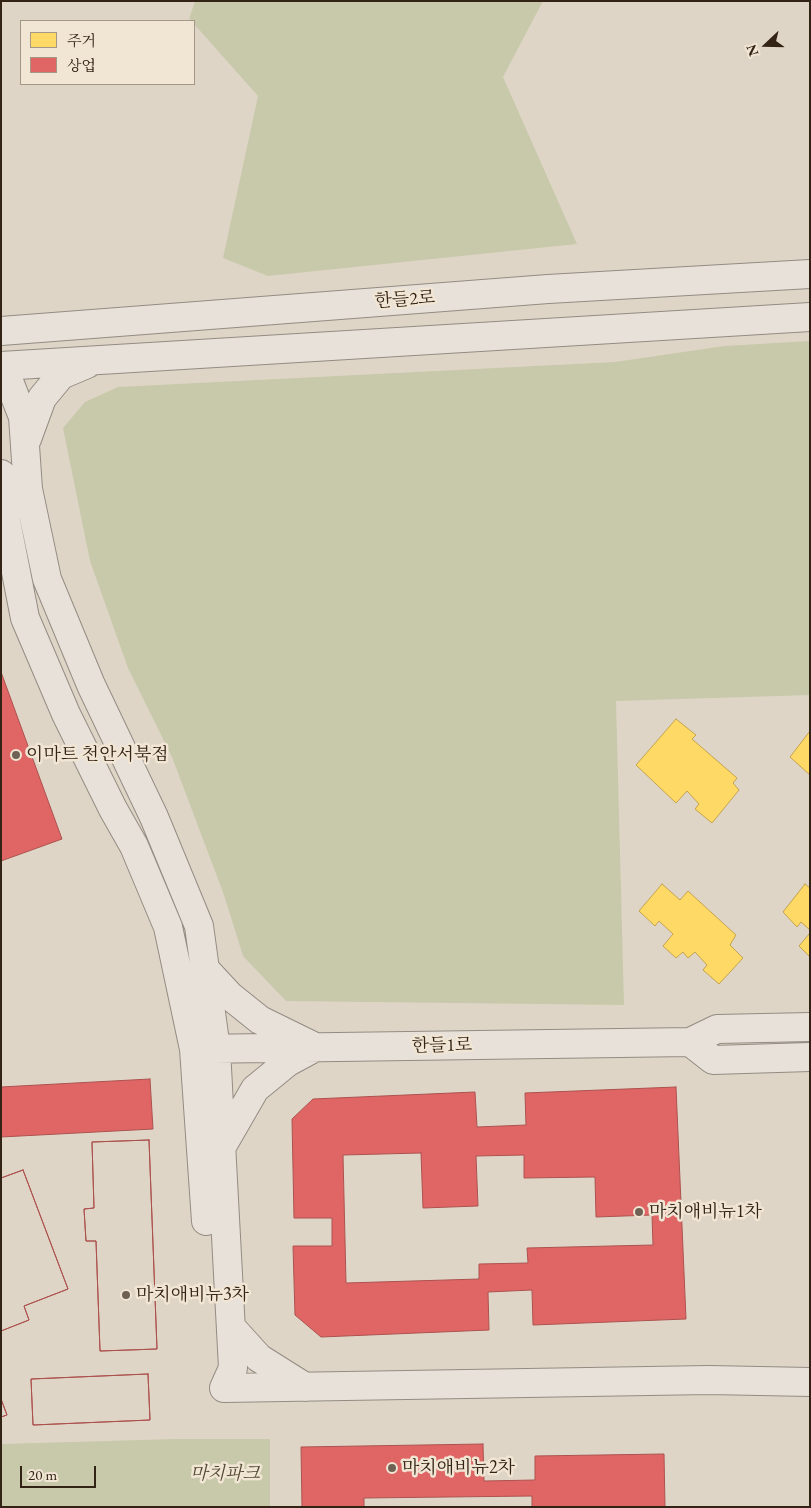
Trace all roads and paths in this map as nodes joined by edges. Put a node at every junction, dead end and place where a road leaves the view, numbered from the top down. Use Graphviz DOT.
graph roads {
  1 [pos="810,274"];
  2 [pos="810,317"];
  3 [pos="1,331"];
  4 [pos="95,361"];
  5 [pos="2,366"];
  6 [pos="25,445"];
  7 [pos="1,474"];
  8 [pos="204,968"];
  9 [pos="810,1028"];
  10 [pos="690,1042"];
  11 [pos="315,1047"];
  12 [pos="205,1049"];
  13 [pos="810,1057"];
  14 [pos="221,1148"];
  15 [pos="230,1327"];
  16 [pos="810,1382"];
  17 [pos="305,1387"];
  18 [pos="224,1388"];
  1 -- 3 [label="street, 한들2로"];
  2 -- 4 [label="street"];
  4 -- 5 [label="street"];
  4 -- 6 [label="street"];
  5 -- 6 [label="street"];
  6 -- 8 [label="street"];
  7 -- 12 [label="street"];
  8 -- 11 [label="street"];
  8 -- 12 [label="street"];
  9 -- 10 [label="street, 한들1로"];
  10 -- 11 [label="street, 한들1로"];
  10 -- 13 [label="street"];
  11 -- 12 [label="street, 한들1로"];
  11 -- 14 [label="street"];
  12 -- 14 [label="street"];
  12 -- 18 [label="street"];
  14 -- 15 [label="street"];
  15 -- 17 [label="street"];
  15 -- 18 [label="street"];
  16 -- 17 [label="street"];
  17 -- 18 [label="street"];
}
